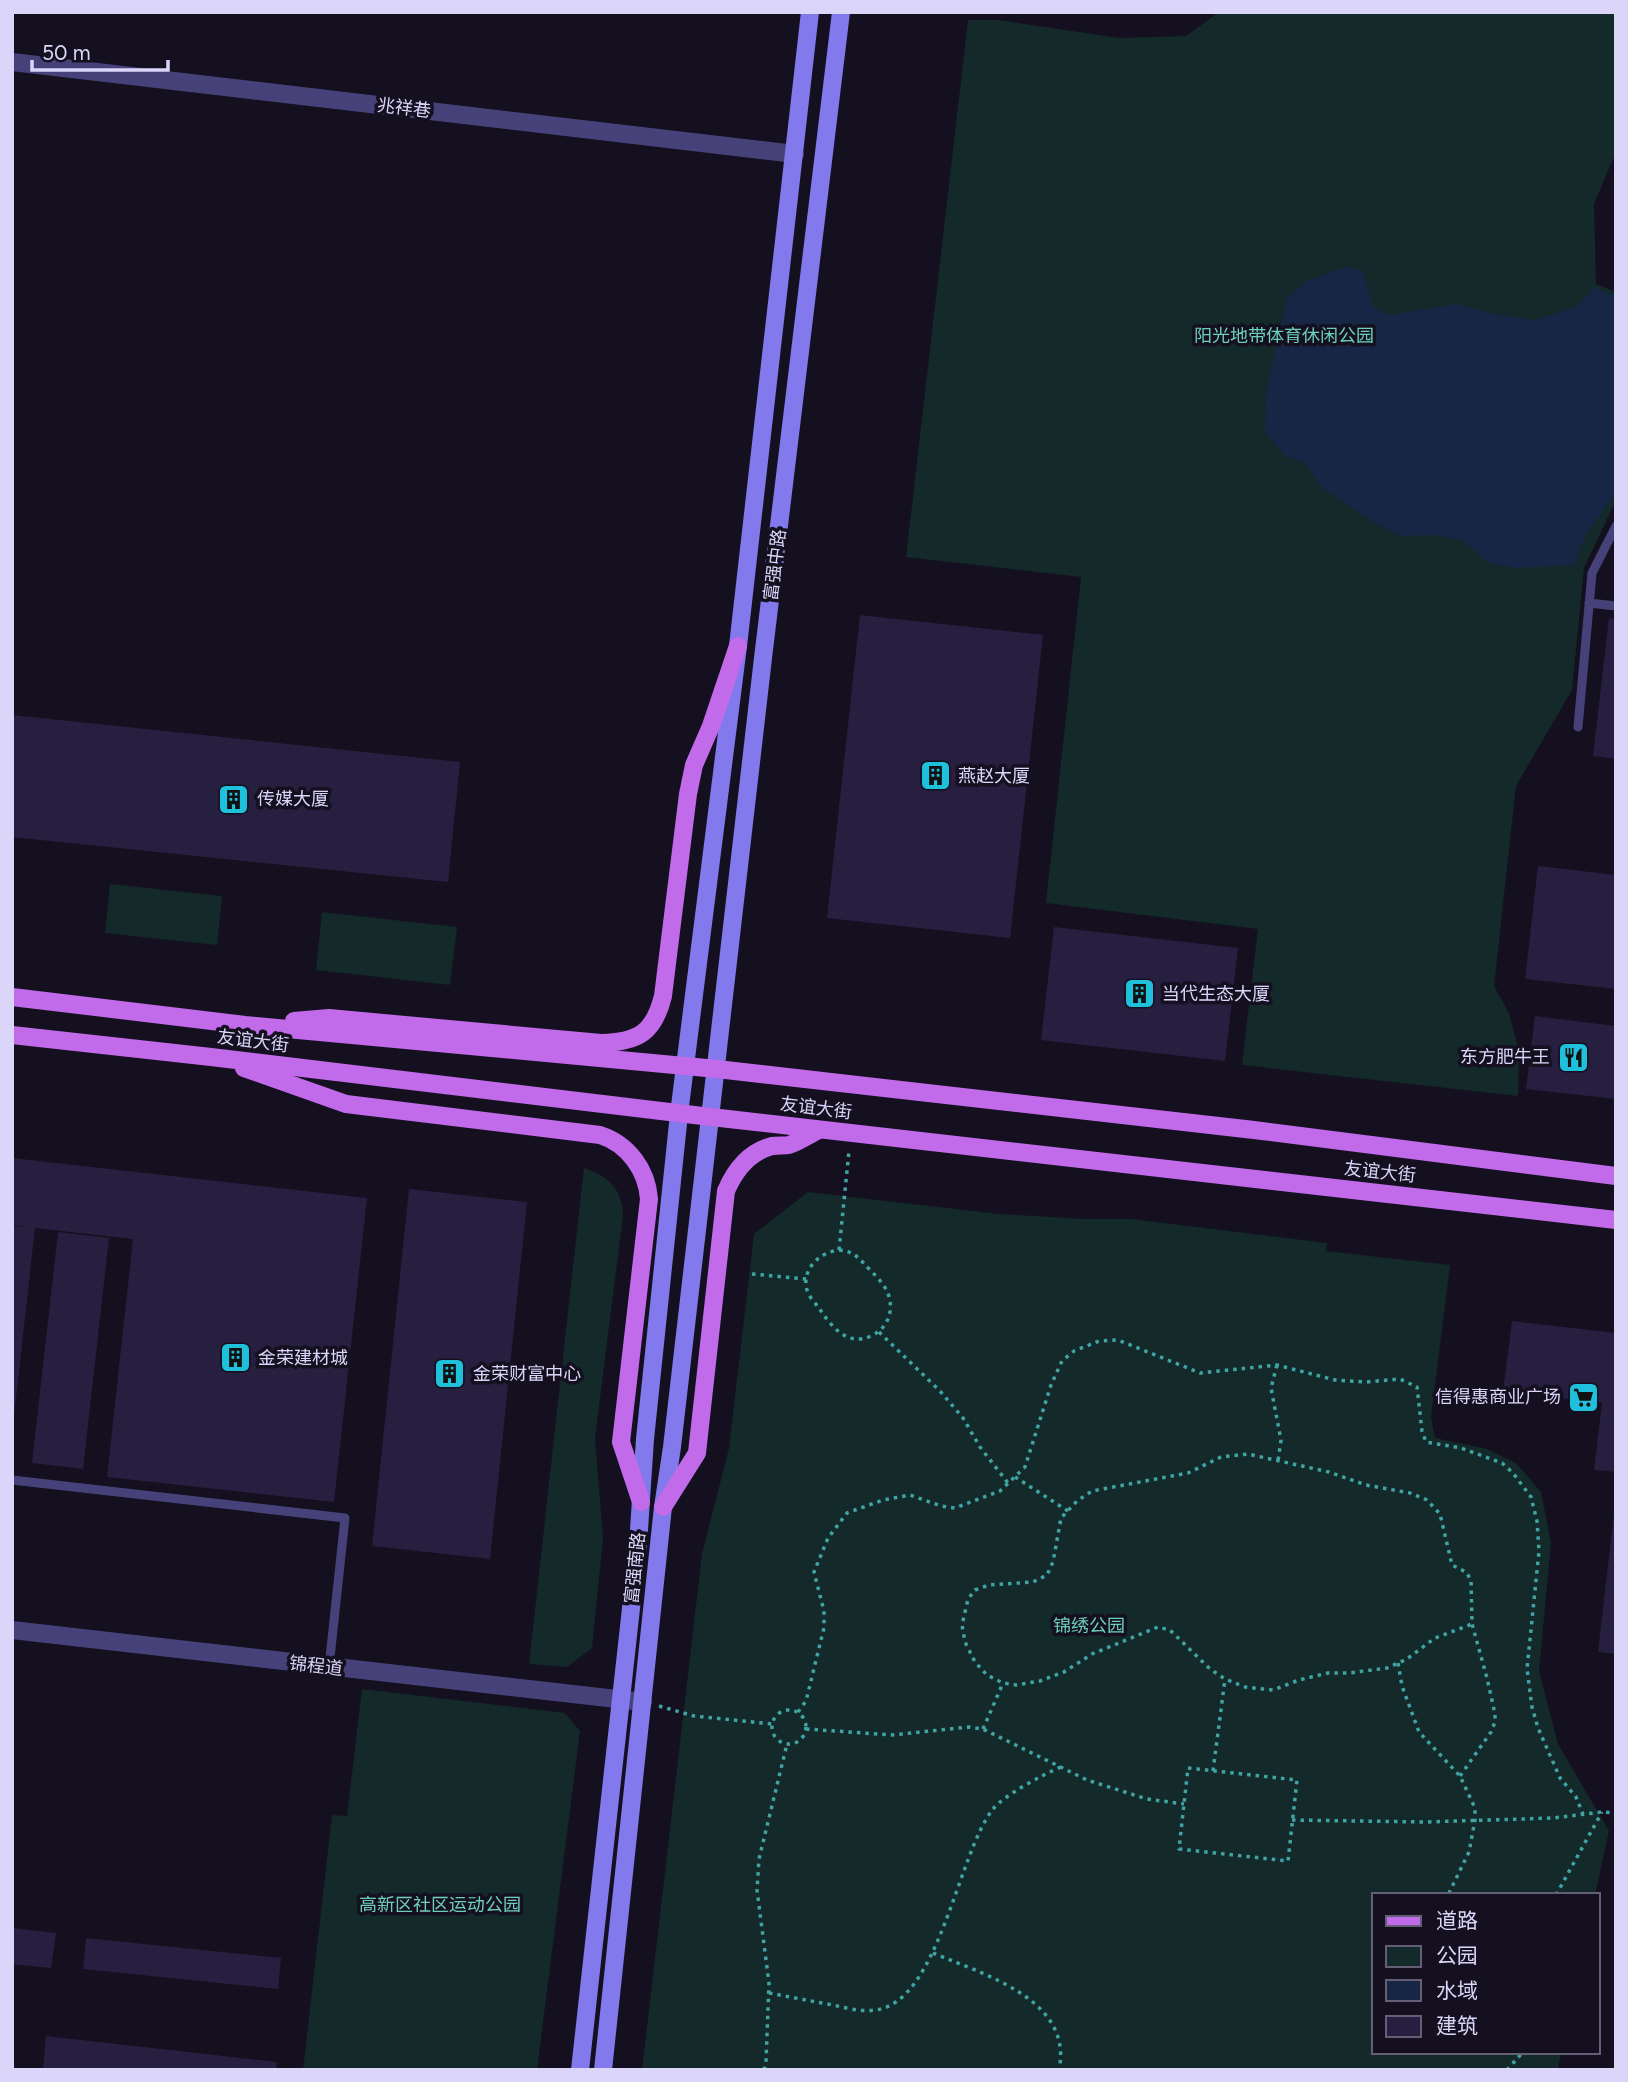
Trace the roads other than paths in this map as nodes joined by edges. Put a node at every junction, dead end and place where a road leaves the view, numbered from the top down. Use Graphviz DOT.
graph roads {
  1 [pos="810,12"];
  2 [pos="841,12"];
  3 [pos="12,62"];
  4 [pos="795,154"];
  5 [pos="1616,526"];
  6 [pos="1589,603"];
  7 [pos="1616,606"];
  8 [pos="738,646"];
  9 [pos="1577,727"];
  10 [pos="12,997"];
  11 [pos="245,1025"];
  12 [pos="12,1035"];
  13 [pos="211,1057"];
  14 [pos="685,1066"];
  15 [pos="717,1069"];
  16 [pos="680,1114"];
  17 [pos="711,1117"];
  18 [pos="820,1129"];
  19 [pos="1616,1176"];
  20 [pos="1616,1220"];
  21 [pos="12,1480"];
  22 [pos="641,1502"];
  23 [pos="663,1507"];
  24 [pos="12,1630"];
  25 [pos="329,1667"];
  26 [pos="620,1699"];
  27 [pos="643,1702"];
  28 [pos="580,2070"];
  29 [pos="603,2070"];
  1 -- 4 [label="main road, 富强中路"];
  2 -- 15 [label="main road, 富强中路"];
  3 -- 4 [label="street, 兆祥巷"];
  4 -- 8 [label="main road, 富强中路"];
  5 -- 6 [label="lane"];
  6 -- 7 [label="lane"];
  6 -- 9 [label="lane"];
  8 -- 11 [label="main road"];
  8 -- 14 [label="main road, 富强中路"];
  10 -- 11 [label="main road, 友谊大街"];
  11 -- 14 [label="main road, 友谊大街"];
  12 -- 13 [label="main road, 友谊大街"];
  13 -- 16 [label="main road, 友谊大街"];
  13 -- 22 [label="main road"];
  14 -- 15 [label="main road, 友谊大街"];
  14 -- 16 [label="main road, 富强南路"];
  15 -- 17 [label="main road, 富强中路"];
  15 -- 19 [label="main road, 友谊大街"];
  16 -- 17 [label="main road, 友谊大街"];
  16 -- 22 [label="main road, 富强南路"];
  17 -- 18 [label="main road, 友谊大街"];
  17 -- 23 [label="main road, 富强南路"];
  18 -- 20 [label="main road, 友谊大街"];
  18 -- 23 [label="main road"];
  21 -- 25 [label="lane"];
  22 -- 26 [label="main road, 富强南路"];
  23 -- 27 [label="main road, 富强南路"];
  24 -- 25 [label="street, 锦程道"];
  25 -- 26 [label="street, 锦程道"];
  26 -- 27 [label="street, 锦程道"];
  26 -- 28 [label="main road, 富强南路"];
  27 -- 29 [label="main road, 富强南路"];
}
